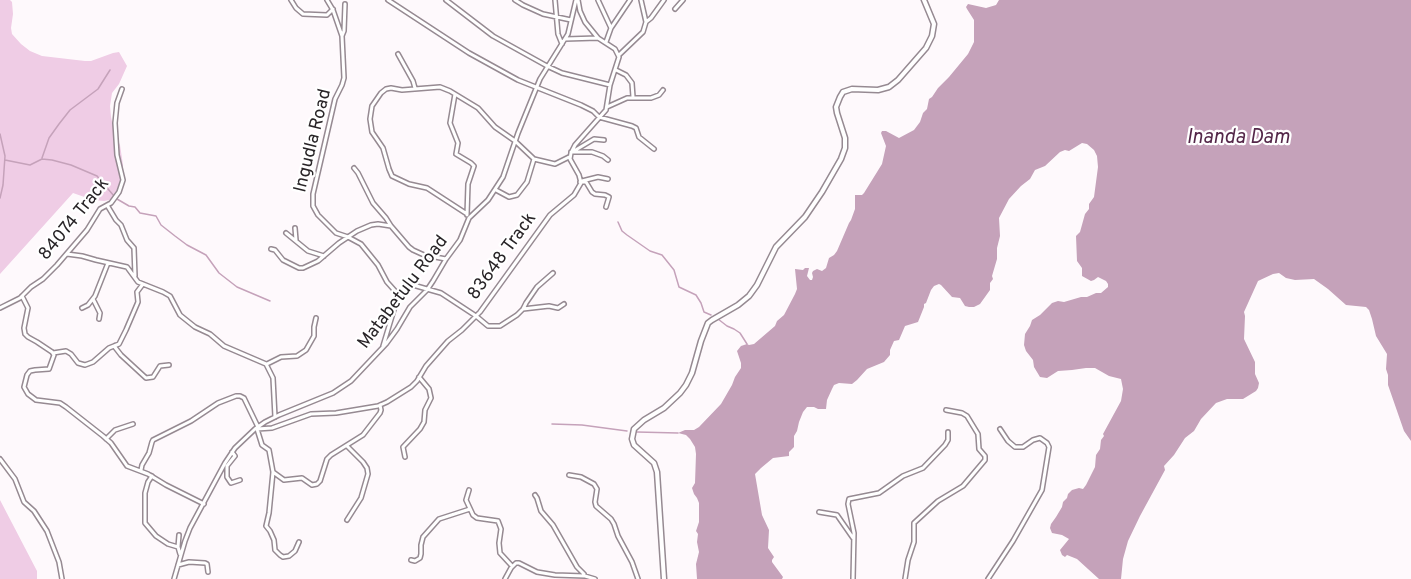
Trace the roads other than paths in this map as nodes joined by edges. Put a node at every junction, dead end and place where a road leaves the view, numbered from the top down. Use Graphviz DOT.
graph roads {
  1 [pos="291,0"];
  2 [pos="327,0"];
  3 [pos="388,0"];
  4 [pos="446,0"];
  5 [pos="515,0"];
  6 [pos="555,0"];
  7 [pos="577,0"];
  8 [pos="597,0"];
  9 [pos="630,0"];
  10 [pos="641,0"];
  11 [pos="664,0"];
  12 [pos="683,0"];
  13 [pos="924,0"];
  14 [pos="345,4"];
  15 [pos="333,9"];
  16 [pos="675,9"];
  17 [pos="557,17"];
  18 [pos="571,20"];
  19 [pos="646,22"];
  20 [pos="611,28"];
  21 [pos="342,36"];
  22 [pos="598,38"];
  23 [pos="565,39"];
  24 [pos="606,42"];
  25 [pos="562,44"];
  26 [pos="398,54"];
  27 [pos="619,56"];
  28 [pos="547,66"];
  29 [pos="616,70"];
  30 [pos="610,85"];
  31 [pos="415,88"];
  32 [pos="536,88"];
  33 [pos="122,89"];
  34 [pos="663,90"];
  35 [pos="455,94"];
  36 [pos="633,97"];
  37 [pos="607,107"];
  38 [pos="599,117"];
  39 [pos="604,140"];
  40 [pos="515,141"];
  41 [pos="654,149"];
  42 [pos="571,153"];
  43 [pos="534,159"];
  44 [pos="608,160"];
  45 [pos="354,168"];
  46 [pos="608,179"];
  47 [pos="580,182"];
  48 [pos="496,190"];
  49 [pos="107,205"];
  50 [pos="606,207"];
  51 [pos="468,216"];
  52 [pos="391,226"];
  53 [pos="295,228"];
  54 [pos="286,233"];
  55 [pos="348,237"];
  56 [pos="296,240"];
  57 [pos="271,249"];
  58 [pos="67,254"];
  59 [pos="324,256"];
  60 [pos="446,259"];
  61 [pos="108,263"];
  62 [pos="553,273"];
  63 [pos="135,278"];
  64 [pos="143,284"];
  65 [pos="427,290"];
  66 [pos="399,293"];
  67 [pos="22,296"];
  68 [pos="93,299"];
  69 [pos="564,304"];
  70 [pos="0,308"];
  71 [pos="82,308"];
  72 [pos="524,309"];
  73 [pos="476,316"];
  74 [pos="316,318"];
  75 [pos="99,319"];
  76 [pos="114,346"];
  77 [pos="382,349"];
  78 [pos="53,353"];
  79 [pos="267,364"];
  80 [pos="169,365"];
  81 [pos="419,377"];
  82 [pos="380,405"];
  83 [pos="946,410"];
  84 [pos="275,417"];
  85 [pos="133,424"];
  86 [pos="257,429"];
  87 [pos="1000,429"];
  88 [pos="948,432"];
  89 [pos="106,439"];
  90 [pos="347,446"];
  91 [pos="232,452"];
  92 [pos="405,457"];
  93 [pos="0,459"];
  94 [pos="141,470"];
  95 [pos="273,471"];
  96 [pos="569,475"];
  97 [pos="152,476"];
  98 [pos="240,480"];
  99 [pos="469,490"];
  100 [pos="534,495"];
  101 [pos="204,504"];
  102 [pos="470,509"];
  103 [pos="819,512"];
  104 [pos="347,520"];
  105 [pos="179,535"];
  106 [pos="854,539"];
  107 [pos="299,542"];
  108 [pos="178,547"];
  109 [pos="181,555"];
  110 [pos="411,560"];
  111 [pos="178,565"];
  112 [pos="512,566"];
  113 [pos="208,572"];
  114 [pos="585,576"];
  115 [pos="571,577"];
  116 [pos="62,579"];
  117 [pos="174,579"];
  118 [pos="505,579"];
  119 [pos="595,579"];
  120 [pos="638,579"];
  121 [pos="664,579"];
  122 [pos="853,579"];
  123 [pos="904,579"];
  124 [pos="988,579"];
  1 -- 15 [label="street"];
  2 -- 15 [label="street, Ingudla Road"];
  3 -- 32 [label="street"];
  4 -- 28 [label="street"];
  5 -- 17 [label="street"];
  6 -- 17 [label="street"];
  7 -- 18 [label="street, Matabetulu Road"];
  7 -- 22 [label="street"];
  8 -- 20 [label="street"];
  9 -- 20 [label="street"];
  10 -- 19 [label="street"];
  11 -- 19 [label="street"];
  12 -- 16 [label="street"];
  13 -- 121 [label="street"];
  14 -- 21 [label="street"];
  15 -- 21 [label="street, Ingudla Road"];
  17 -- 18 [label="street"];
  17 -- 25 [label="street"];
  18 -- 23 [label="street, Matabetulu Road"];
  19 -- 27 [label="street"];
  20 -- 24 [label="street"];
  21 -- 55 [label="street, Ingudla Road"];
  22 -- 23 [label="street"];
  22 -- 24 [label="street"];
  23 -- 25 [label="street, Matabetulu Road"];
  24 -- 27 [label="street"];
  25 -- 28 [label="street, Matabetulu Road"];
  26 -- 31 [label="street"];
  27 -- 29 [label="street"];
  28 -- 30 [label="street"];
  28 -- 32 [label="street, Matabetulu Road"];
  29 -- 30 [label="street"];
  29 -- 36 [label="street"];
  30 -- 37 [label="street"];
  31 -- 35 [label="street"];
  31 -- 51 [label="street"];
  32 -- 38 [label="street"];
  32 -- 40 [label="street, Matabetulu Road"];
  33 -- 49 [label="street, 84074 Track"];
  34 -- 36 [label="street"];
  35 -- 40 [label="street"];
  35 -- 51 [label="street"];
  36 -- 37 [label="street"];
  37 -- 38 [label="street"];
  38 -- 41 [label="street"];
  38 -- 42 [label="street"];
  39 -- 42 [label="street"];
  40 -- 43 [label="street"];
  40 -- 48 [label="street, Matabetulu Road"];
  42 -- 43 [label="street"];
  42 -- 44 [label="street"];
  42 -- 47 [label="street"];
  43 -- 48 [label="street"];
  45 -- 52 [label="street"];
  46 -- 47 [label="street"];
  47 -- 50 [label="street"];
  47 -- 73 [label="street, 83648 Track"];
  48 -- 51 [label="street, Matabetulu Road"];
  49 -- 58 [label="street, 84074 Track"];
  49 -- 63 [label="street"];
  51 -- 60 [label="street, Matabetulu Road"];
  52 -- 55 [label="street"];
  52 -- 60 [label="street"];
  53 -- 56 [label="street"];
  54 -- 56 [label="street"];
  55 -- 59 [label="street"];
  55 -- 66 [label="street, Ingudla Road"];
  56 -- 59 [label="street"];
  57 -- 59 [label="street"];
  58 -- 61 [label="street"];
  58 -- 67 [label="street, 84074 Track"];
  60 -- 65 [label="street, Matabetulu Road"];
  61 -- 63 [label="street"];
  61 -- 68 [label="street"];
  62 -- 72 [label="street"];
  63 -- 64 [label="street"];
  64 -- 76 [label="street"];
  64 -- 79 [label="street"];
  65 -- 66 [label="street"];
  65 -- 73 [label="street"];
  65 -- 77 [label="street, Matabetulu Road"];
  66 -- 77 [label="street"];
  67 -- 70 [label="street, 84074 Track"];
  67 -- 78 [label="street"];
  68 -- 71 [label="street"];
  68 -- 75 [label="street"];
  69 -- 72 [label="street"];
  72 -- 73 [label="street"];
  73 -- 81 [label="street, 83648 Track"];
  74 -- 79 [label="street"];
  76 -- 78 [label="street"];
  76 -- 80 [label="street"];
  77 -- 84 [label="street, Matabetulu Road"];
  78 -- 89 [label="street"];
  79 -- 84 [label="street"];
  81 -- 82 [label="street, 83648 Track"];
  81 -- 92 [label="street"];
  82 -- 86 [label="street, 83648 Track"];
  82 -- 90 [label="street"];
  83 -- 123 [label="street"];
  84 -- 86 [label="street, Matabetulu Road"];
  85 -- 89 [label="street"];
  86 -- 91 [label="street, Matabetulu Road"];
  86 -- 94 [label="street"];
  86 -- 95 [label="street"];
  87 -- 124 [label="street"];
  88 -- 106 [label="street"];
  89 -- 94 [label="street"];
  90 -- 95 [label="street"];
  90 -- 104 [label="street"];
  91 -- 98 [label="street"];
  91 -- 101 [label="street, Matabetulu Road"];
  93 -- 116 [label="street"];
  94 -- 97 [label="street"];
  95 -- 107 [label="street"];
  96 -- 120 [label="street"];
  97 -- 101 [label="street"];
  97 -- 108 [label="street"];
  99 -- 102 [label="street"];
  100 -- 114 [label="street"];
  101 -- 109 [label="street, Matabetulu Road"];
  102 -- 110 [label="street"];
  102 -- 112 [label="street"];
  103 -- 106 [label="street"];
  105 -- 108 [label="street"];
  106 -- 122 [label="street"];
  108 -- 109 [label="street"];
  109 -- 111 [label="street, Matabetulu Road"];
  111 -- 113 [label="street"];
  111 -- 117 [label="street, Matabetulu Road"];
  112 -- 115 [label="street"];
  112 -- 118 [label="street"];
  114 -- 115 [label="street"];
  114 -- 119 [label="street"];
}
